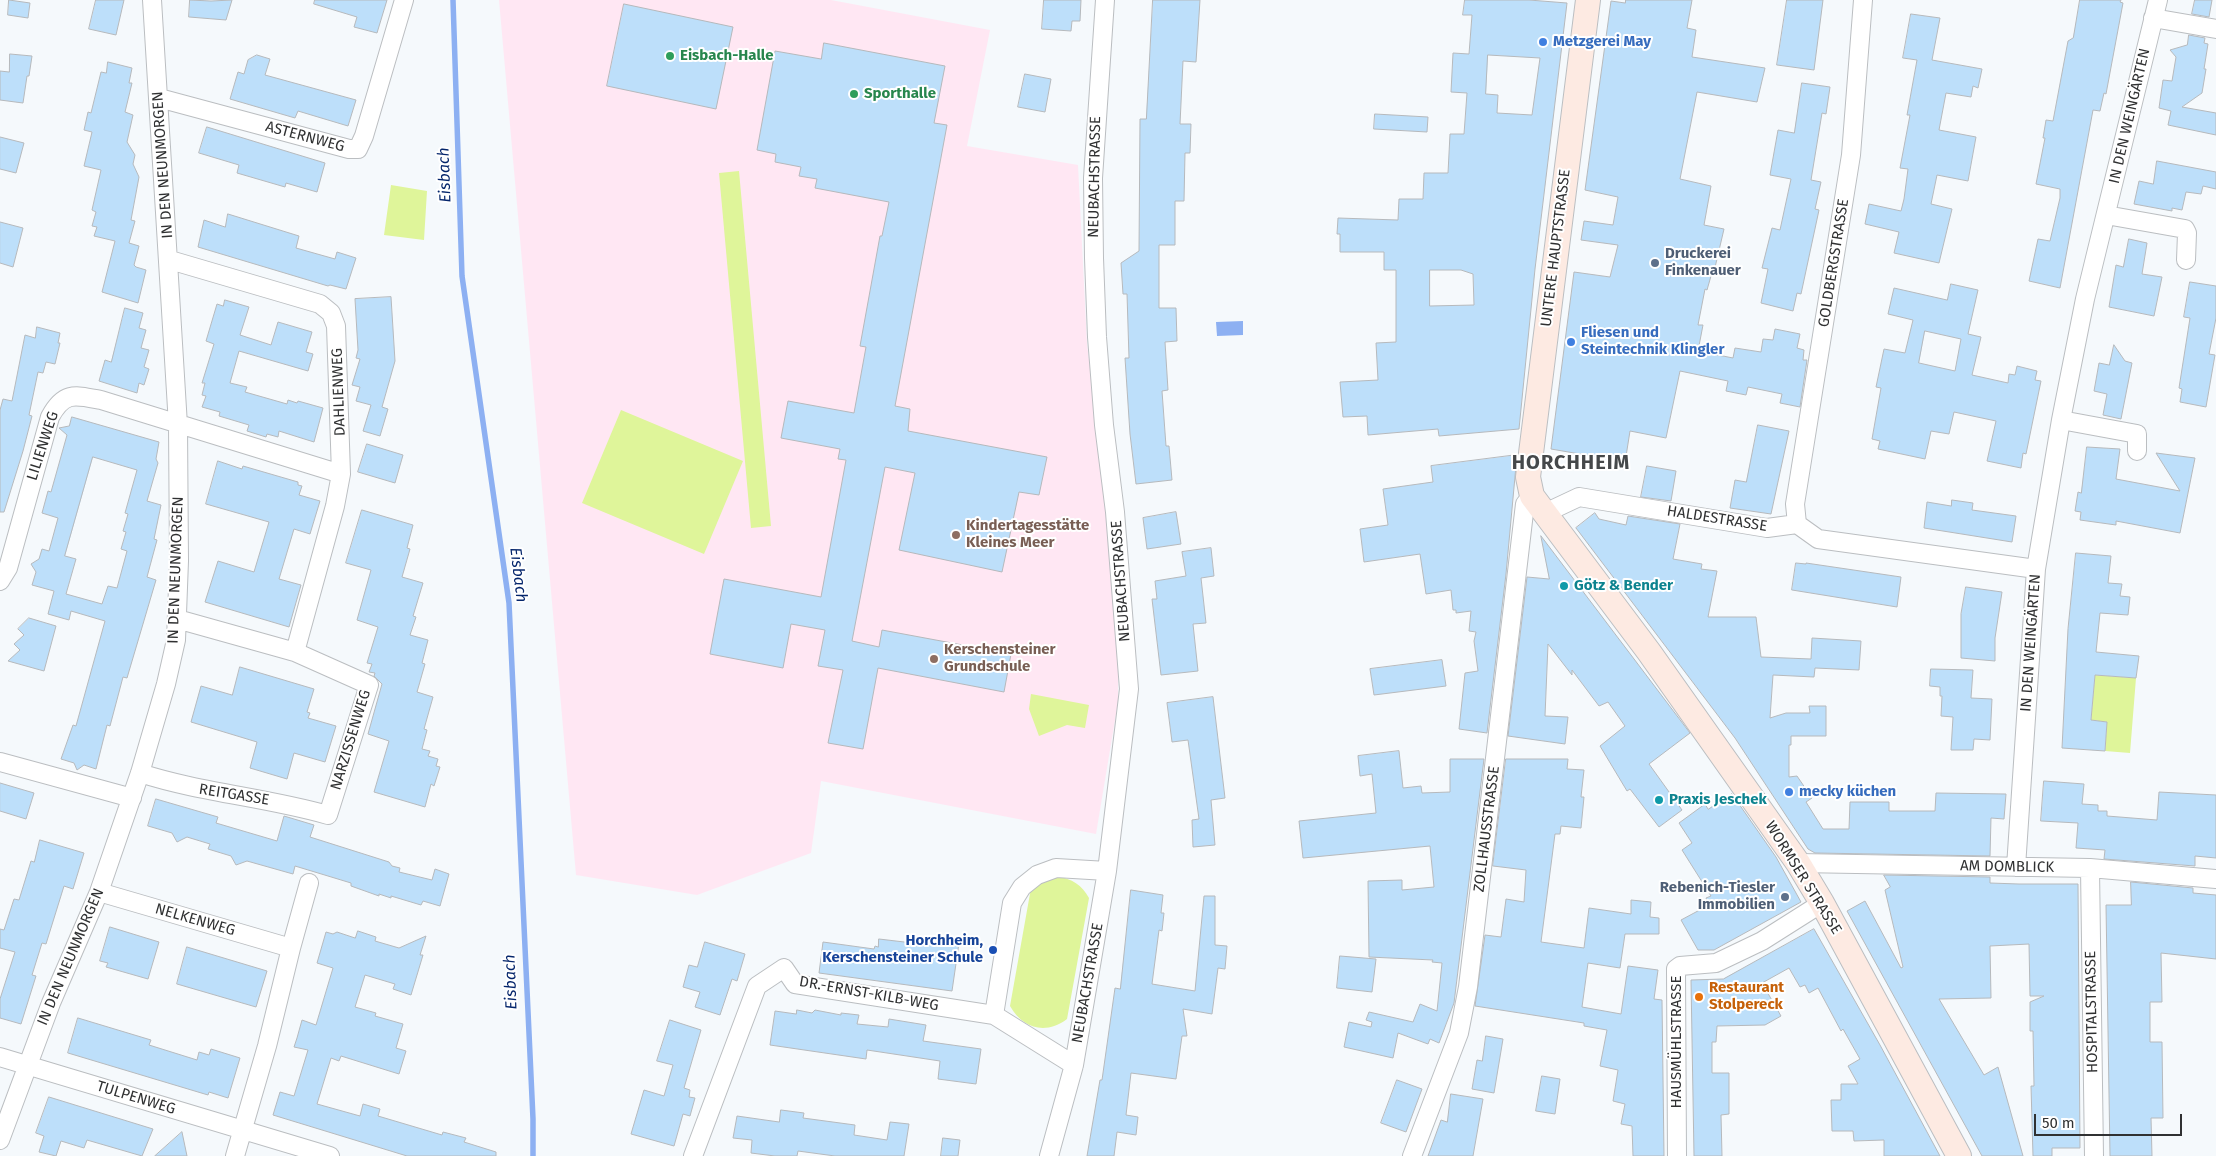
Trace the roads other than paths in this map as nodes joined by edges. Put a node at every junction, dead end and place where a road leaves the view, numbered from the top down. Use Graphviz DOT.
graph roads {
  1 [pos="152,0"];
  2 [pos="404,0"];
  3 [pos="1105,0"];
  4 [pos="1588,0"];
  5 [pos="1863,0"];
  6 [pos="2158,0"];
  7 [pos="2153,18"];
  8 [pos="2216,28"];
  9 [pos="159,98"];
  10 [pos="2106,214"];
  11 [pos="170,260"];
  12 [pos="2186,260"];
  13 [pos="2061,420"];
  14 [pos="178,425"];
  15 [pos="2137,451"];
  16 [pos="341,474"];
  17 [pos="1539,505"];
  18 [pos="1797,524"];
  19 [pos="2036,568"];
  20 [pos="0,581"];
  21 [pos="177,619"];
  22 [pos="295,652"];
  23 [pos="0,762"];
  24 [pos="140,773"];
  25 [pos="132,798"];
  26 [pos="328,815"];
  27 [pos="1798,863"];
  28 [pos="2016,867"];
  29 [pos="2090,868"];
  30 [pos="1107,871"];
  31 [pos="2216,879"];
  32 [pos="309,883"];
  33 [pos="99,892"];
  34 [pos="1822,903"];
  35 [pos="291,948"];
  36 [pos="994,1015"];
  37 [pos="0,1057"];
  38 [pos="1074,1065"];
  39 [pos="28,1066"];
  40 [pos="244,1130"];
  41 [pos="0,1140"];
  42 [pos="236,1156"];
  43 [pos="330,1156"];
  44 [pos="693,1156"];
  45 [pos="1049,1156"];
  46 [pos="1412,1156"];
  47 [pos="1677,1156"];
  48 [pos="1959,1156"];
  49 [pos="2094,1156"];
  1 -- 9 [label="street, IN DEN NEUNMORGEN"];
  2 -- 9 [label="street, ASTERNWEG"];
  3 -- 30 [label="street, NEUBACHSTRASSE"];
  4 -- 17 [label="main road, UNTERE HAUPTSTRASSE"];
  5 -- 18 [label="street, GOLDBERGSTRASSE"];
  6 -- 7 [label="street, IN DEN WEINGÄRTEN"];
  7 -- 8 [label="street"];
  7 -- 10 [label="street, IN DEN WEINGÄRTEN"];
  9 -- 11 [label="street, IN DEN NEUNMORGEN"];
  10 -- 12 [label="street"];
  10 -- 13 [label="street, IN DEN WEINGÄRTEN"];
  11 -- 14 [label="street, IN DEN NEUNMORGEN"];
  11 -- 16 [label="street, DAHLIENWEG"];
  13 -- 15 [label="street"];
  13 -- 19 [label="street, IN DEN WEINGÄRTEN"];
  14 -- 16 [label="street"];
  14 -- 20 [label="street, LILIENWEG"];
  14 -- 21 [label="street, IN DEN NEUNMORGEN"];
  16 -- 22 [label="street"];
  17 -- 18 [label="street, HALDESTRASSE"];
  17 -- 27 [label="main road, WORMSER STRASSE"];
  17 -- 46 [label="street, ZOLLHAUSSTRASSE"];
  18 -- 19 [label="street"];
  19 -- 28 [label="street, IN DEN WEINGÄRTEN"];
  21 -- 22 [label="street, NARZISSENWEG"];
  21 -- 24 [label="street, IN DEN NEUNMORGEN"];
  22 -- 26 [label="street, NARZISSENWEG"];
  23 -- 25 [label="street"];
  24 -- 25 [label="street, IN DEN NEUNMORGEN"];
  24 -- 26 [label="street, REITGASSE"];
  25 -- 33 [label="street, IN DEN NEUNMORGEN"];
  27 -- 28 [label="street, AM DOMBLICK"];
  27 -- 34 [label="main road, WORMSER STRASSE"];
  28 -- 29 [label="street, AM DOMBLICK"];
  29 -- 31 [label="street, AM DOMBLICK"];
  29 -- 49 [label="street, HOSPITALSTRASSE"];
  30 -- 36 [label="street"];
  30 -- 38 [label="street, NEUBACHSTRASSE"];
  32 -- 35 [label="street"];
  33 -- 35 [label="street, NELKENWEG"];
  33 -- 39 [label="street, IN DEN NEUNMORGEN"];
  34 -- 47 [label="street, HAUSMÜHLSTRASSE"];
  34 -- 48 [label="main road, WORMSER STRASSE"];
  35 -- 40 [label="street"];
  36 -- 38 [label="street, DR.-ERNST-KILB-WEG"];
  36 -- 44 [label="street, DR.-ERNST-KILB-WEG"];
  37 -- 39 [label="street, TULPENWEG"];
  38 -- 45 [label="street, NEUBACHSTRASSE"];
  39 -- 40 [label="street, TULPENWEG"];
  39 -- 41 [label="street, IN DEN NEUNMORGEN"];
  40 -- 42 [label="street"];
  40 -- 43 [label="street, TULPENWEG"];
}
